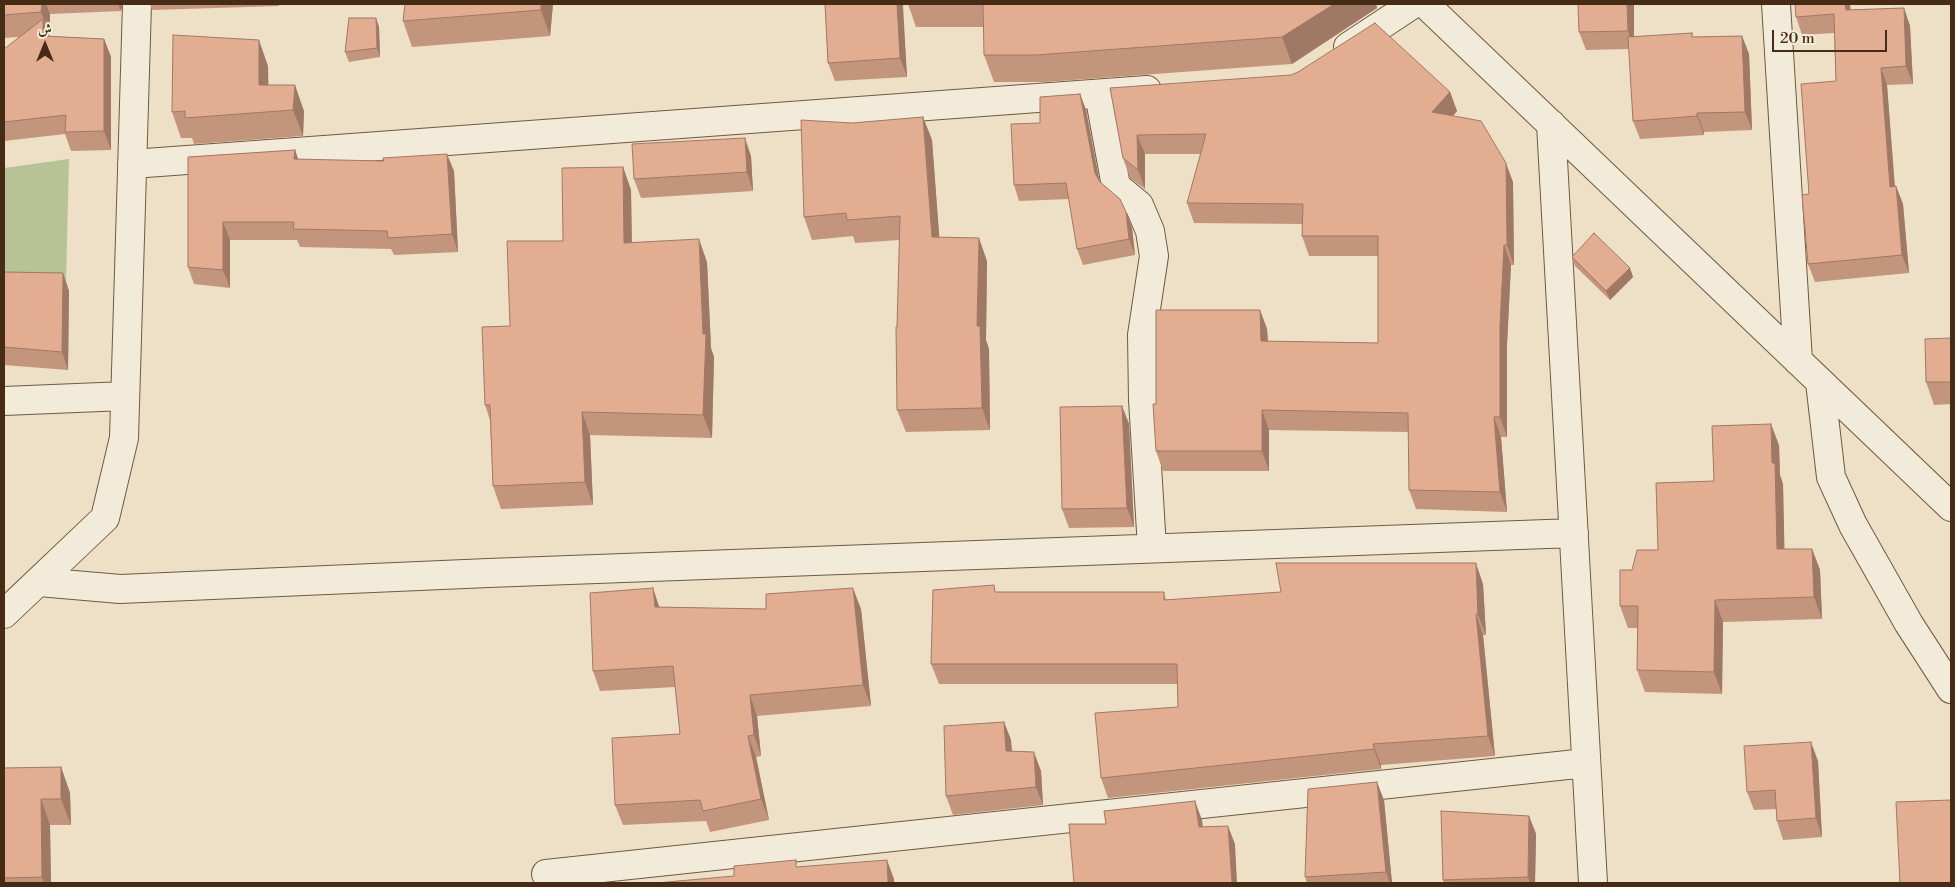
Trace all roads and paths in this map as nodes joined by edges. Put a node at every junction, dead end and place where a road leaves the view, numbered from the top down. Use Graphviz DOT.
graph roads {
  1 [pos="137,4"];
  2 [pos="1413,4"];
  3 [pos="1425,4"];
  4 [pos="1776,4"];
  5 [pos="1325,62"];
  6 [pos="1168,89"];
  7 [pos="1099,94"];
  8 [pos="1551,124"];
  9 [pos="132,164"];
  10 [pos="1798,361"];
  11 [pos="1820,382"];
  12 [pos="125,396"];
  13 [pos="4,401"];
  14 [pos="1951,507"];
  15 [pos="1574,533"];
  16 [pos="1152,548"];
  17 [pos="39,582"];
  18 [pos="4,614"];
  19 [pos="1951,689"];
  20 [pos="1586,763"];
  21 [pos="546,874"];
  22 [pos="1593,883"];
  1 -- 9 [label="street"];
  2 -- 5 [label="street"];
  3 -- 8 [label="street"];
  4 -- 10 [label="street"];
  6 -- 7 [label="street"];
  7 -- 9 [label="street"];
  7 -- 16 [label="street"];
  8 -- 10 [label="street"];
  8 -- 15 [label="street"];
  9 -- 12 [label="street"];
  10 -- 11 [label="street"];
  11 -- 14 [label="street"];
  11 -- 19 [label="street"];
  12 -- 13 [label="street"];
  12 -- 17 [label="street"];
  15 -- 16 [label="street"];
  15 -- 20 [label="street"];
  16 -- 17 [label="street"];
  17 -- 18 [label="street"];
  20 -- 21 [label="street"];
  20 -- 22 [label="street"];
}
